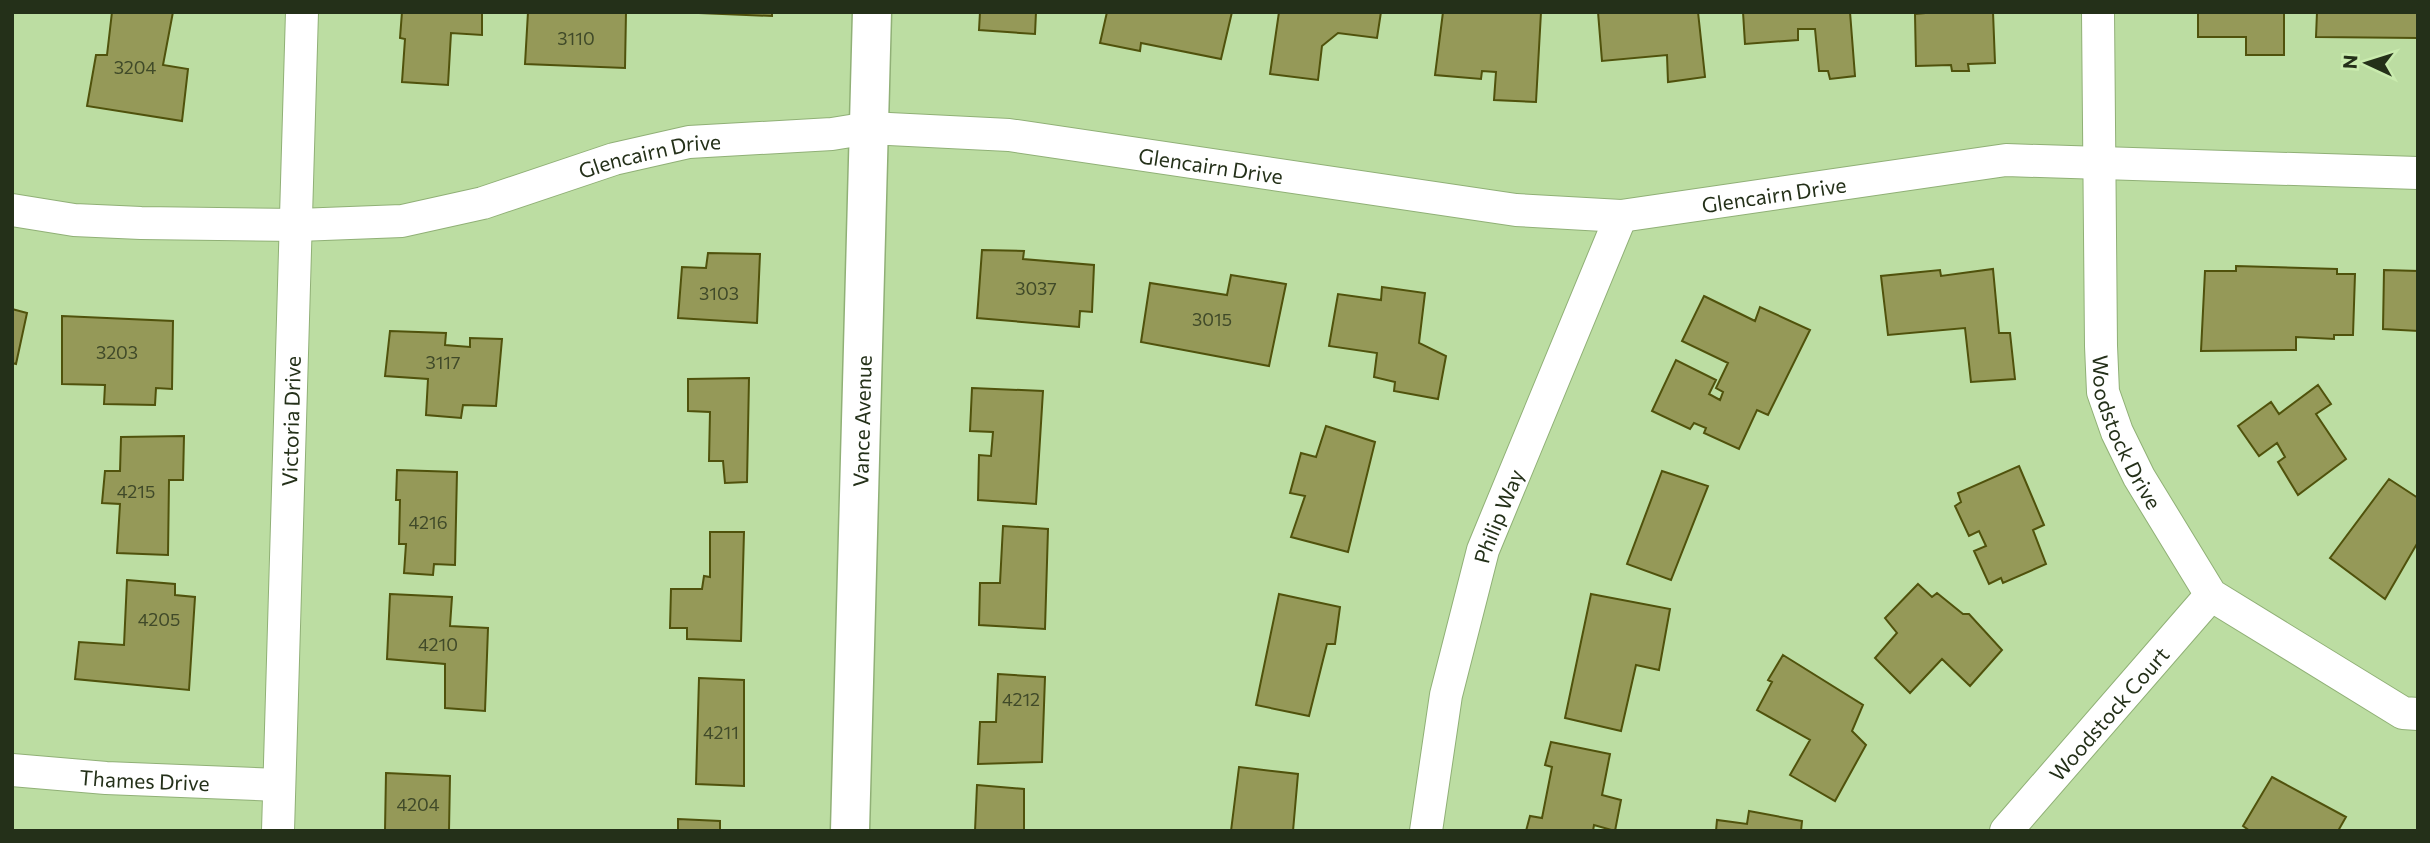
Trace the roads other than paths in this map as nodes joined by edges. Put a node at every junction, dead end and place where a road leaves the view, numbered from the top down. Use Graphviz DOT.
graph roads {
  1 [pos="302,12"];
  2 [pos="872,12"];
  3 [pos="2098,12"];
  4 [pos="869,128"];
  5 [pos="2101,161"];
  6 [pos="2418,173"];
  7 [pos="12,210"];
  8 [pos="1621,216"];
  9 [pos="298,225"];
  10 [pos="2211,595"];
  11 [pos="2418,714"];
  12 [pos="12,770"];
  13 [pos="279,785"];
  14 [pos="278,831"];
  15 [pos="850,831"];
  16 [pos="1426,831"];
  17 [pos="2006,831"];
  1 -- 9 [label="street, Victoria Drive"];
  2 -- 4 [label="street, Vance Avenue"];
  3 -- 5 [label="street, Woodstock Drive"];
  4 -- 8 [label="street, Glencairn Drive"];
  4 -- 9 [label="street, Glencairn Drive"];
  4 -- 15 [label="street, Vance Avenue"];
  5 -- 6 [label="street, Glencairn Drive"];
  5 -- 8 [label="street, Glencairn Drive"];
  5 -- 10 [label="street, Woodstock Drive"];
  7 -- 9 [label="street, Glencairn Drive"];
  8 -- 16 [label="street, Philip Way"];
  9 -- 13 [label="street, Victoria Drive"];
  10 -- 11 [label="street, Woodstock Drive"];
  10 -- 17 [label="street, Woodstock Court"];
  12 -- 13 [label="street, Thames Drive"];
  13 -- 14 [label="street, Victoria Drive"];
}
